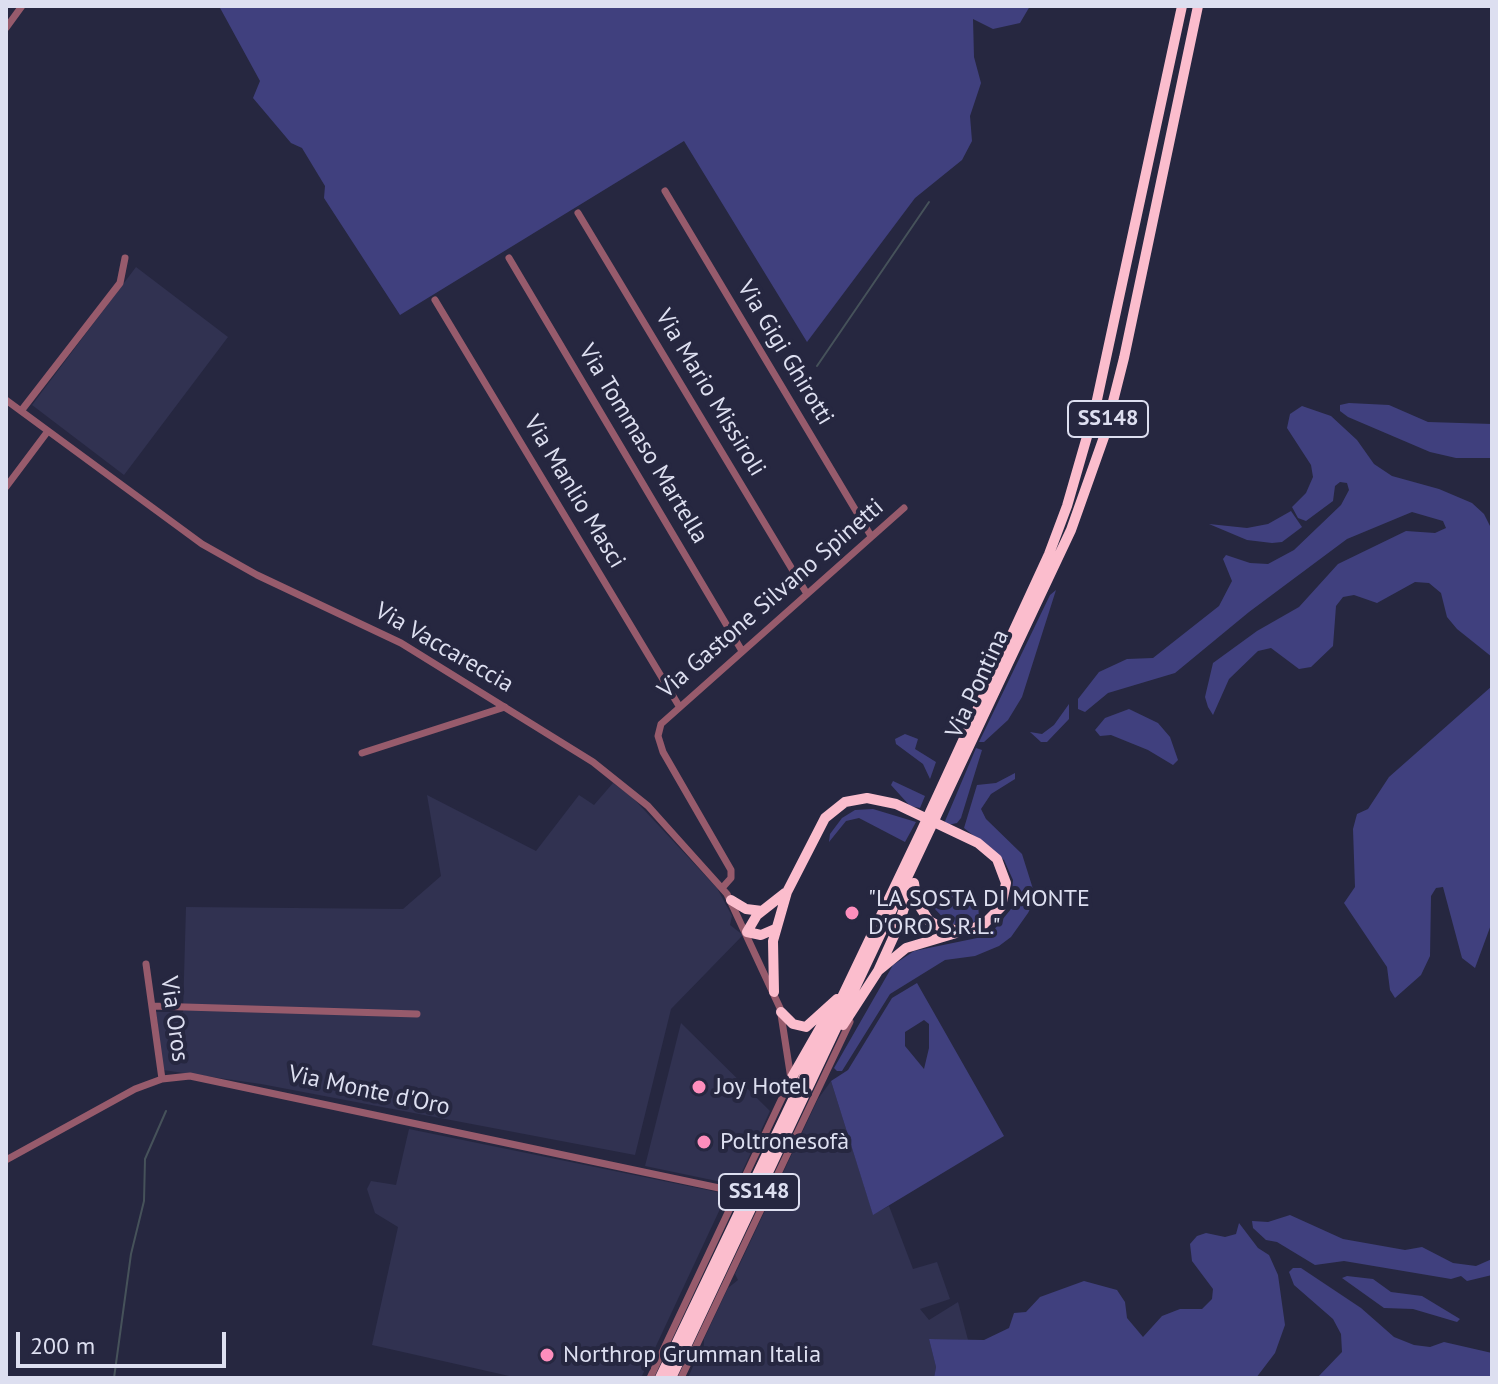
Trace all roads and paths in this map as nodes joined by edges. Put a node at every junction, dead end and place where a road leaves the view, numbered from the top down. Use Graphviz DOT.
graph roads {
  1 [pos="22,6"];
  2 [pos="1182,6"];
  3 [pos="1198,6"];
  4 [pos="6,28"];
  5 [pos="665,191"];
  6 [pos="578,213"];
  7 [pos="125,258"];
  8 [pos="509,258"];
  9 [pos="435,300"];
  10 [pos="6,400"];
  11 [pos="21,411"];
  12 [pos="48,431"];
  13 [pos="6,487"];
  14 [pos="904,508"];
  15 [pos="871,536"];
  16 [pos="807,594"];
  17 [pos="742,651"];
  18 [pos="679,706"];
  19 [pos="505,707"];
  20 [pos="362,753"];
  21 [pos="938,804"];
  22 [pos="924,835"];
  23 [pos="914,877"];
  24 [pos="723,887"];
  25 [pos="787,892"];
  26 [pos="731,900"];
  27 [pos="762,911"];
  28 [pos="775,929"];
  29 [pos="971,931"];
  30 [pos="747,932"];
  31 [pos="146,964"];
  32 [pos="878,971"];
  33 [pos="844,991"];
  34 [pos="774,992"];
  35 [pos="862,1001"];
  36 [pos="152,1006"];
  37 [pos="781,1012"];
  38 [pos="417,1014"];
  39 [pos="829,1042"];
  40 [pos="162,1079"];
  41 [pos="791,1079"];
  42 [pos="6,1160"];
  43 [pos="738,1192"];
  44 [pos="650,1378"];
  45 [pos="660,1378"];
  46 [pos="671,1378"];
  47 [pos="681,1378"];
  1 -- 4 [label="street"];
  2 -- 21 [label="highway, Via Pontina / SS148"];
  3 -- 21 [label="highway, Via Pontina / SS148"];
  5 -- 15 [label="street, Via Gigi Ghirotti"];
  6 -- 16 [label="street, Via Mario Missiroli"];
  7 -- 11 [label="street"];
  8 -- 17 [label="street, Via Tommaso Martella"];
  9 -- 18 [label="street, Via Manlio Masci"];
  10 -- 11 [label="street, Via Vaccareccia"];
  11 -- 12 [label="street, Via Vaccareccia"];
  12 -- 13 [label="street"];
  12 -- 19 [label="street, Via Vaccareccia"];
  14 -- 15 [label="street, Via Gastone Silvano Spinetti"];
  15 -- 16 [label="street, Via Gastone Silvano Spinetti"];
  16 -- 17 [label="street, Via Gastone Silvano Spinetti"];
  17 -- 18 [label="street, Via Gastone Silvano Spinetti"];
  18 -- 24 [label="street, Via Gastone Silvano Spinetti"];
  19 -- 20 [label="street"];
  19 -- 24 [label="street, Via Vaccareccia"];
  21 -- 22 [label="highway, Via Pontina / SS148"];
  22 -- 23 [label="highway"];
  22 -- 33 [label="highway, Via Pontina / SS148"];
  22 -- 39 [label="highway, Via Pontina / SS148"];
  23 -- 29 [label="highway"];
  23 -- 32 [label="highway"];
  24 -- 26 [label="street, Via Vaccareccia"];
  25 -- 27 [label="highway"];
  25 -- 28 [label="highway"];
  25 -- 29 [label="highway"];
  26 -- 27 [label="highway"];
  26 -- 30 [label="street, Via Vaccareccia"];
  27 -- 30 [label="highway"];
  28 -- 30 [label="highway"];
  28 -- 34 [label="highway"];
  29 -- 32 [label="highway"];
  30 -- 34 [label="street, Via Vaccareccia"];
  31 -- 36 [label="street, Via Oros"];
  32 -- 35 [label="highway"];
  33 -- 37 [label="highway"];
  33 -- 41 [label="highway"];
  33 -- 45 [label="highway, Via Pontina / SS148"];
  34 -- 37 [label="street, Via Vaccareccia"];
  35 -- 39 [label="highway"];
  35 -- 47 [label="street"];
  36 -- 38 [label="street"];
  36 -- 40 [label="street, Via Oros"];
  37 -- 41 [label="street, Via Vaccareccia"];
  39 -- 46 [label="highway, Via Pontina / SS148"];
  40 -- 42 [label="street, Via Monte d'Oro"];
  40 -- 43 [label="street, Via Monte d'Oro"];
  41 -- 43 [label="street"];
  43 -- 44 [label="street"];
}
